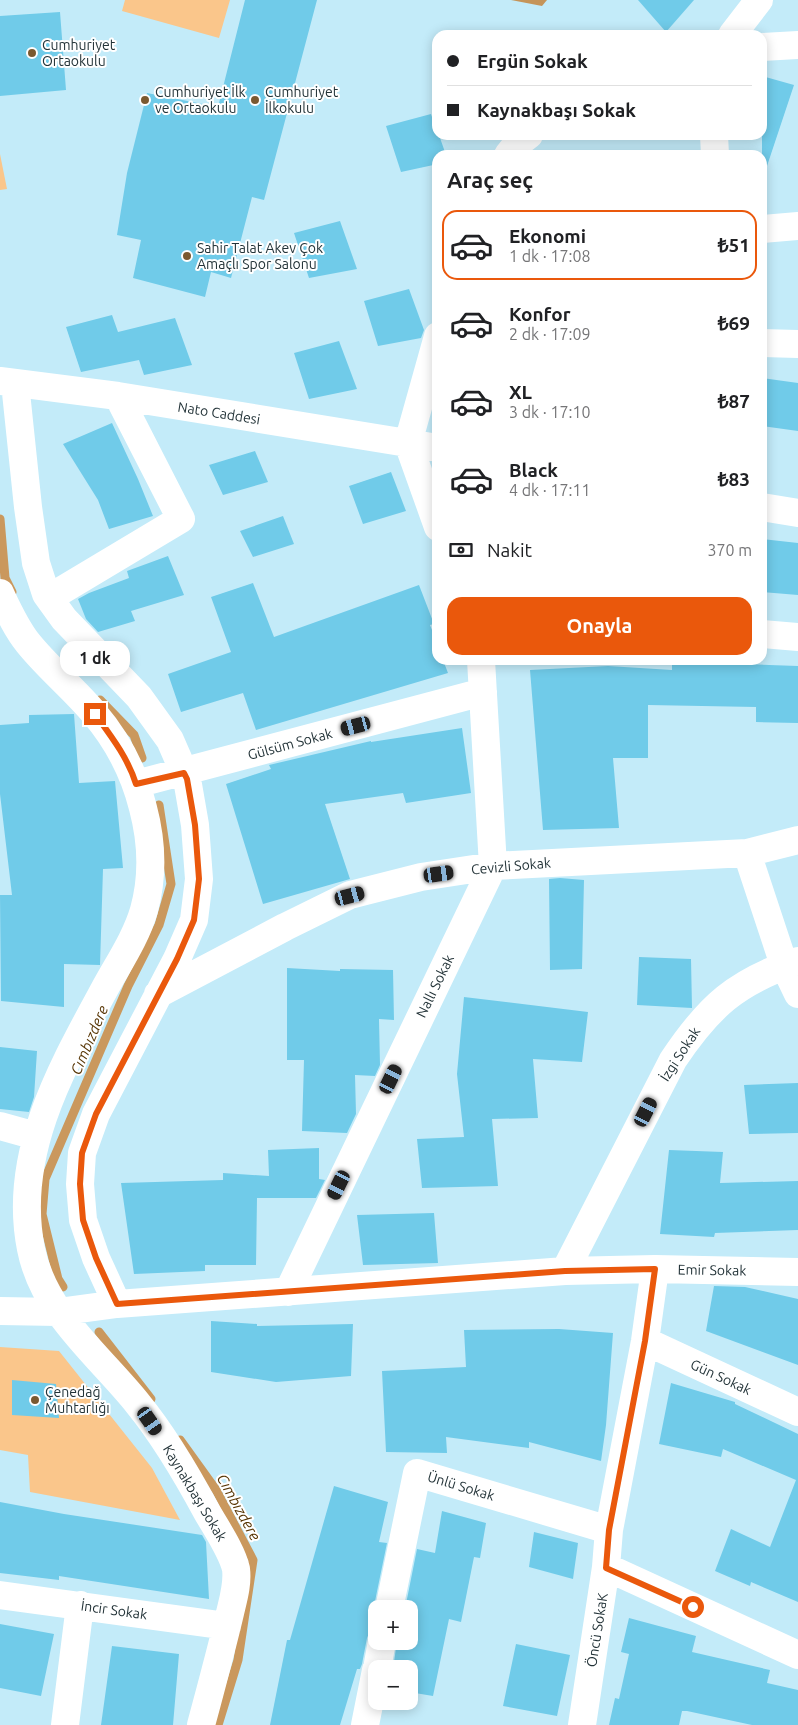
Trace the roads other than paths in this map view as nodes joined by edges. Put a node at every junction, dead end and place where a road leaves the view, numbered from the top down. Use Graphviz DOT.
graph roads {
  1 [pos="759,0"];
  2 [pos="736,30"];
  3 [pos="798,45"];
  4 [pos="767,47"];
  5 [pos="522,140"];
  6 [pos="512,150"];
  7 [pos="798,226"];
  8 [pos="767,229"];
  9 [pos="767,343"];
  10 [pos="798,344"];
  11 [pos="432,357"];
  12 [pos="8,382"];
  13 [pos="118,396"];
  14 [pos="408,443"];
  15 [pos="432,447"];
  16 [pos="767,507"];
  17 [pos="432,510"];
  18 [pos="798,513"];
  19 [pos="0,593"];
  20 [pos="49,598"];
  21 [pos="767,634"];
  22 [pos="798,637"];
  23 [pos="481,665"];
  24 [pos="483,692"];
  25 [pos="184,773"];
  26 [pos="136,784"];
  27 [pos="798,840"];
  28 [pos="747,852"];
  29 [pos="493,866"];
  30 [pos="791,963"];
  31 [pos="158,994"];
  32 [pos="798,994"];
  33 [pos="0,1126"];
  34 [pos="36,1136"];
  35 [pos="655,1269"];
  36 [pos="565,1271"];
  37 [pos="798,1272"];
  38 [pos="288,1292"];
  39 [pos="117,1304"];
  40 [pos="0,1311"];
  41 [pos="58,1312"];
  42 [pos="645,1341"];
  43 [pos="798,1412"];
  44 [pos="609,1530"];
  45 [pos="606,1568"];
  46 [pos="0,1595"];
  47 [pos="391,1600"];
  48 [pos="80,1605"];
  49 [pos="227,1626"];
  50 [pos="798,1655"];
  51 [pos="368,1710"];
  52 [pos="65,1725"];
  53 [pos="201,1725"];
  54 [pos="365,1725"];
  55 [pos="582,1725"];
  1 -- 2 [label="street"];
  3 -- 4 [label="street"];
  5 -- 6 [label="street"];
  7 -- 8 [label="street"];
  9 -- 10 [label="street"];
  11 -- 14 [label="street"];
  12 -- 13 [label="street, Nato Caddesi"];
  12 -- 20 [label="street"];
  13 -- 14 [label="street, Nato Caddesi"];
  13 -- 20 [label="street"];
  14 -- 15 [label="street, Nato Caddesi"];
  14 -- 17 [label="street"];
  16 -- 18 [label="street"];
  19 -- 26 [label="street, Kaynakbaşı Sokak"];
  20 -- 25 [label="street"];
  21 -- 22 [label="street"];
  23 -- 24 [label="street, Nallı Sokak"];
  24 -- 25 [label="street, Gülsüm Sokak"];
  24 -- 29 [label="street, Nallı Sokak"];
  25 -- 26 [label="street, Gülsüm Sokak"];
  25 -- 31 [label="street"];
  26 -- 34 [label="street, Kaynakbaşı Sokak"];
  27 -- 28 [label="street, Cevizli Sokak"];
  28 -- 29 [label="street, Cevizli Sokak"];
  28 -- 30 [label="street"];
  29 -- 31 [label="street, Cevizli Sokak"];
  29 -- 38 [label="street, Nallı Sokak"];
  30 -- 32 [label="street"];
  30 -- 36 [label="street, İzgi Sokak"];
  31 -- 39 [label="street"];
  33 -- 34 [label="street"];
  34 -- 41 [label="street, Kaynakbaşı Sokak"];
  35 -- 36 [label="street, Emir Sokak"];
  35 -- 37 [label="street, Emir Sokak"];
  35 -- 42 [label="street, Öncü SokaK"];
  36 -- 38 [label="street, Emir Sokak"];
  38 -- 39 [label="street, Emir Sokak"];
  39 -- 41 [label="street, Emir Sokak"];
  40 -- 41 [label="street, Emir Sokak"];
  41 -- 49 [label="street, Kaynakbaşı Sokak"];
  42 -- 43 [label="street, Gün Sokak"];
  42 -- 44 [label="street, Öncü SokaK"];
  44 -- 45 [label="street, Öncü SokaK"];
  44 -- 47 [label="street, Ünlü Sokak"];
  45 -- 50 [label="street"];
  45 -- 55 [label="street, Öncü SokaK"];
  46 -- 48 [label="street, İncir Sokak"];
  48 -- 49 [label="street, İncir Sokak"];
  48 -- 52 [label="street"];
  49 -- 53 [label="street, Kaynakbaşı Sokak"];
  51 -- 54 [label="street"];
}
